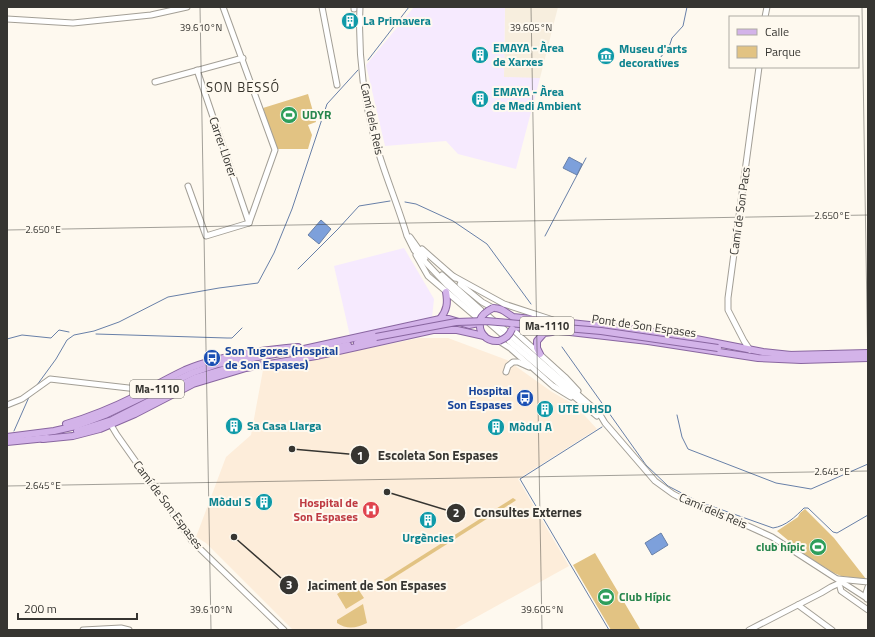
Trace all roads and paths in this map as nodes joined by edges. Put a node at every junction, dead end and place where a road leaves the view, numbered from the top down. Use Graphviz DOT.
graph roads {
  1 [pos="163,7"];
  2 [pos="187,7"];
  3 [pos="224,7"];
  4 [pos="322,7"];
  5 [pos="360,7"];
  6 [pos="168,12"];
  7 [pos="7,19"];
  8 [pos="243,58"];
  9 [pos="759,68"];
  10 [pos="197,70"];
  11 [pos="155,82"];
  12 [pos="337,85"];
  13 [pos="188,186"];
  14 [pos="249,223"];
  15 [pos="404,228"];
  16 [pos="413,241"];
  17 [pos="414,250"];
  18 [pos="453,276"];
  19 [pos="446,292"];
  20 [pos="493,308"];
  21 [pos="510,315"];
  22 [pos="440,318"];
  23 [pos="483,320"];
  24 [pos="558,321"];
  25 [pos="508,330"];
  26 [pos="570,332"];
  27 [pos="484,336"];
  28 [pos="511,339"];
  29 [pos="499,341"];
  30 [pos="323,344"];
  31 [pos="364,345"];
  32 [pos="718,348"];
  33 [pos="750,350"];
  34 [pos="305,352"];
  35 [pos="868,353"];
  36 [pos="540,354"];
  37 [pos="791,355"];
  38 [pos="868,358"];
  39 [pos="771,359"];
  40 [pos="537,371"];
  41 [pos="506,372"];
  42 [pos="146,390"];
  43 [pos="582,400"];
  44 [pos="7,405"];
  45 [pos="111,425"];
  46 [pos="26,436"];
  47 [pos="7,437"];
  48 [pos="43,439"];
  49 [pos="7,442"];
  50 [pos="827,573"];
  51 [pos="868,582"];
  52 [pos="839,583"];
  53 [pos="868,587"];
  54 [pos="826,590"];
  55 [pos="868,599"];
  56 [pos="798,605"];
  57 [pos="868,610"];
  58 [pos="83,630"];
  59 [pos="129,630"];
  60 [pos="284,630"];
  61 [pos="749,630"];
  62 [pos="832,630"];
  1 -- 6 [label="street"];
  2 -- 6 [label="street"];
  3 -- 8 [label="street"];
  4 -- 12 [label="street"];
  5 -- 15 [label="street, Camí dels Reis"];
  6 -- 7 [label="street"];
  8 -- 10 [label="street"];
  8 -- 14 [label="street"];
  9 -- 33 [label="street, Camí de Son Pacs"];
  10 -- 11 [label="street"];
  10 -- 14 [label="street, Carrer Llorer"];
  13 -- 14 [label="street"];
  15 -- 16 [label="street, Camí dels Reis"];
  15 -- 17 [label="street, Camí dels Reis"];
  16 -- 17 [label="street, Camí dels Reis"];
  16 -- 18 [label="street"];
  17 -- 19 [label="street"];
  18 -- 20 [label="street"];
  18 -- 24 [label="street"];
  19 -- 22 [label="main road"];
  19 -- 23 [label="street"];
  20 -- 21 [label="main road, Ma-1110"];
  20 -- 23 [label="main road, bridge"];
  21 -- 24 [label="main road, Ma-1110"];
  21 -- 25 [label="main road, Ma-1110"];
  22 -- 23 [label="main road, Ma-1110"];
  22 -- 30 [label="main road, Ma-1110"];
  23 -- 25 [label="street"];
  23 -- 27 [label="main road"];
  24 -- 33 [label="main road, Ma-1110"];
  25 -- 26 [label="main road, Ma-1110"];
  25 -- 29 [label="main road, Ma-1110, bridge"];
  25 -- 36 [label="street"];
  26 -- 36 [label="main road"];
  26 -- 39 [label="main road, Ma-1110"];
  27 -- 29 [label="main road, Ma-1110"];
  27 -- 31 [label="main road, Ma-1110"];
  28 -- 43 [label="street, Camí dels Reis"];
  29 -- 40 [label="street"];
  30 -- 34 [label="main road, Ma-1110"];
  30 -- 42 [label="main road"];
  31 -- 34 [label="main road, Ma-1110"];
  31 -- 45 [label="main road"];
  32 -- 34 [label="main road, Pont de Son Espases / Ma-1110, bridge"];
  32 -- 37 [label="main road, Ma-1110"];
  32 -- 39 [label="main road, Ma-1110"];
  33 -- 37 [label="main road, Ma-1110"];
  34 -- 46 [label="main road, Ma-1110"];
  34 -- 48 [label="main road, Ma-1110"];
  35 -- 37 [label="main road, Ma-1110"];
  36 -- 43 [label="street"];
  38 -- 39 [label="main road, Ma-1110"];
  40 -- 41 [label="street"];
  40 -- 43 [label="street"];
  42 -- 44 [label="street"];
  42 -- 46 [label="main road"];
  43 -- 50 [label="street, Camí dels Reis"];
  45 -- 48 [label="main road"];
  45 -- 60 [label="street, Camí de Son Espases"];
  46 -- 47 [label="main road, Ma-1110"];
  48 -- 49 [label="main road, Ma-1110"];
  50 -- 52 [label="street, Camí dels Reis"];
  50 -- 54 [label="street"];
  51 -- 52 [label="street, Camí dels Reis"];
  52 -- 54 [label="street"];
  52 -- 55 [label="street, Camí dels Reis"];
  52 -- 57 [label="street"];
  53 -- 55 [label="street, Camí dels Reis"];
  54 -- 56 [label="street"];
  56 -- 61 [label="street"];
  56 -- 62 [label="street"];
  58 -- 59 [label="street"];
}
